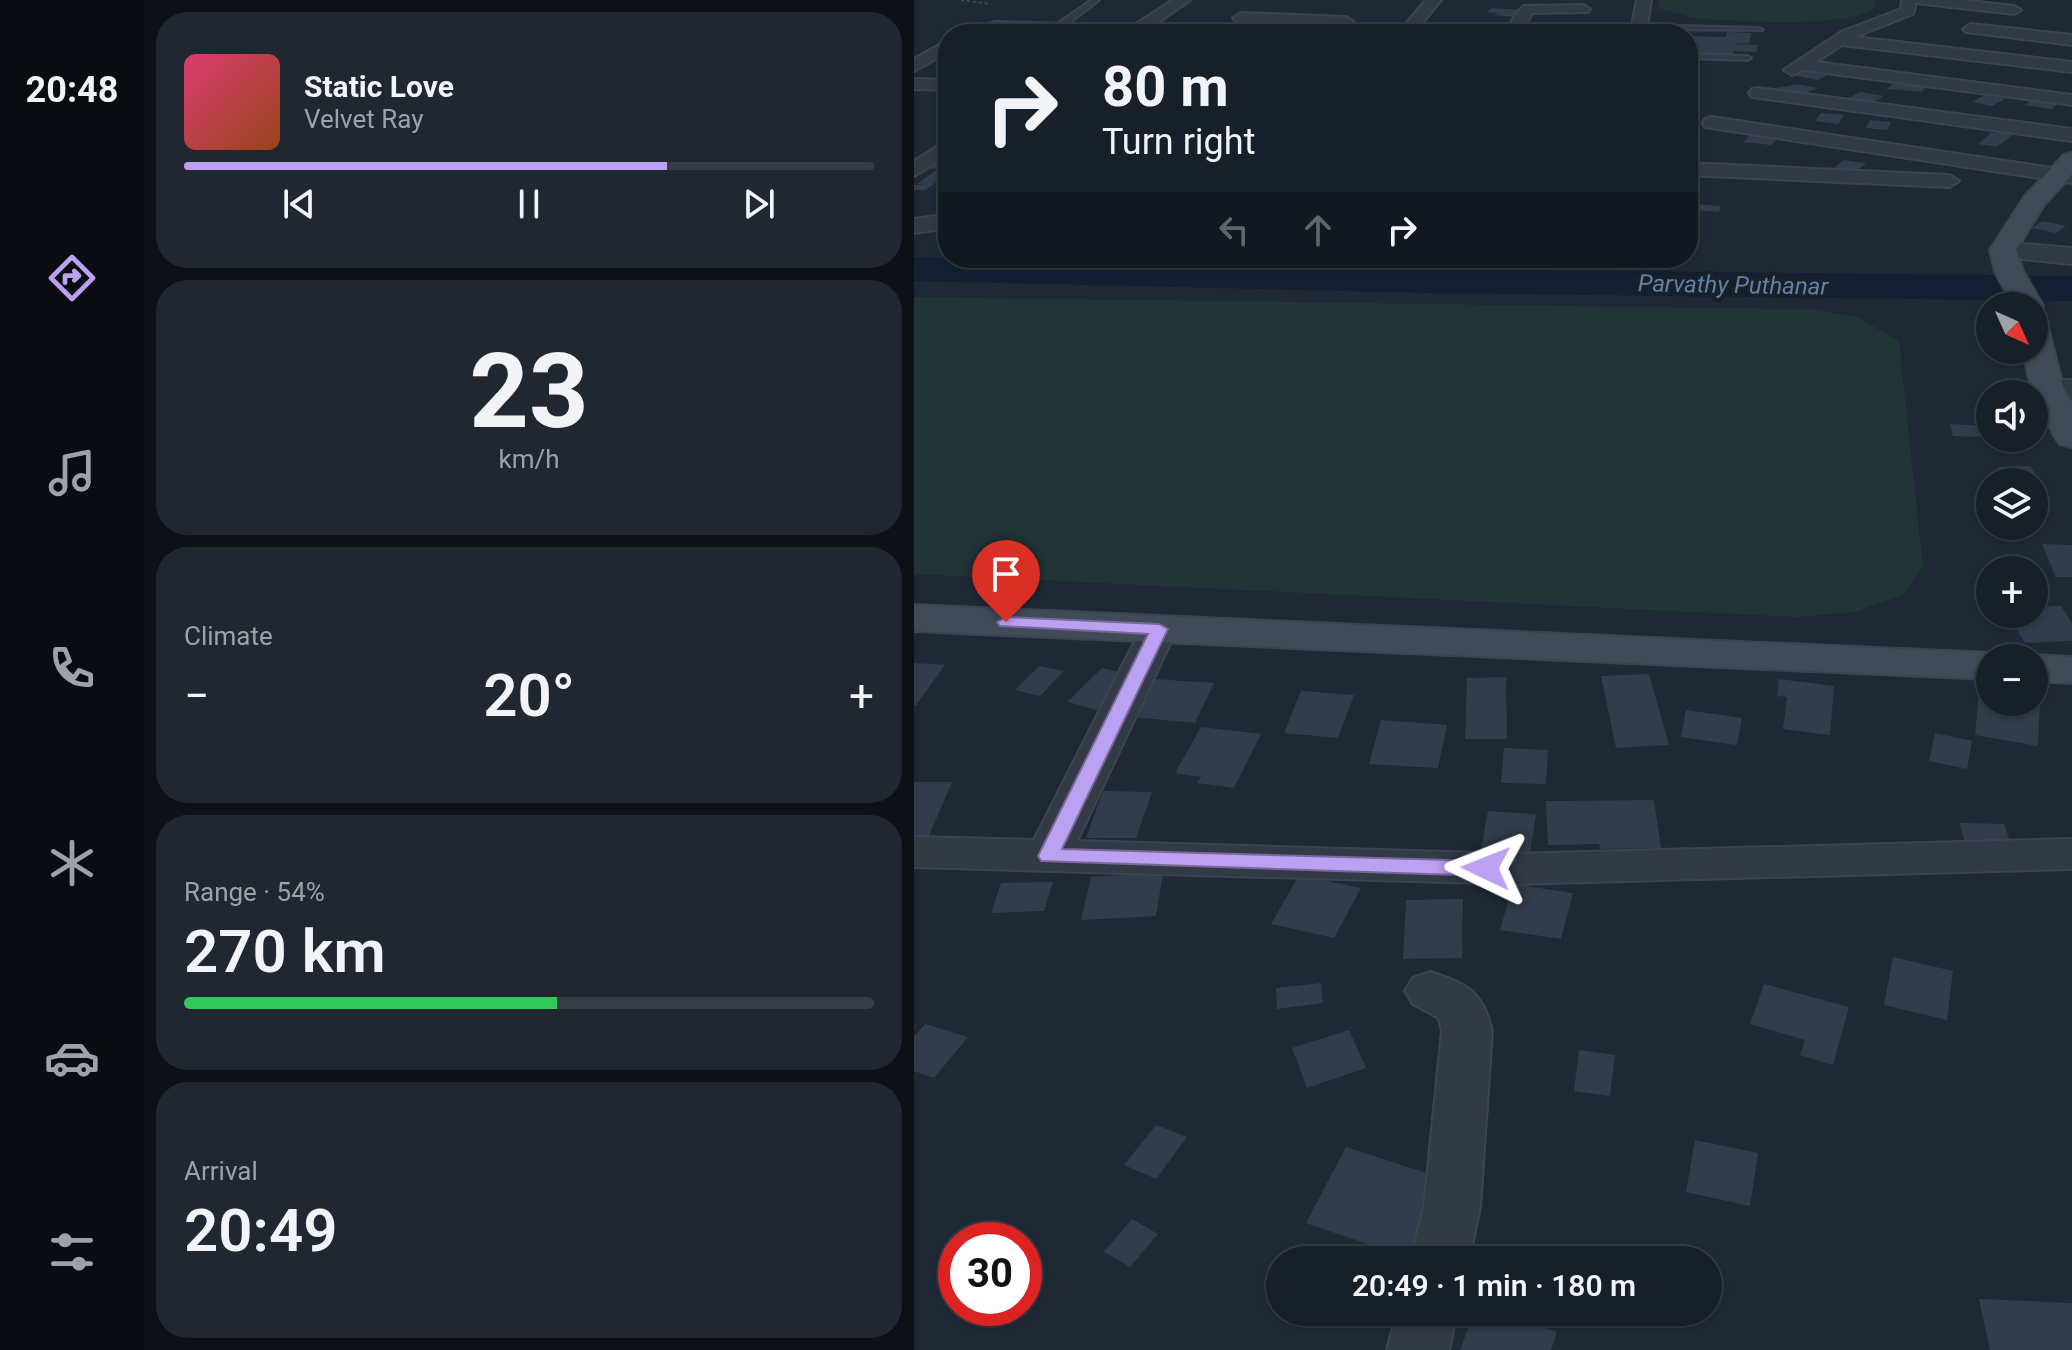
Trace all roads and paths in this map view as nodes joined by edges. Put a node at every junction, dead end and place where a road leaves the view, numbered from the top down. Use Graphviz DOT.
graph roads {
  1 [pos="1096,0"];
  2 [pos="1183,0"];
  3 [pos="1434,0"];
  4 [pos="1644,0"];
  5 [pos="1909,0"];
  6 [pos="1920,0"];
  7 [pos="1582,11"];
  8 [pos="2026,12"];
  9 [pos="1887,19"];
  10 [pos="1918,23"];
  11 [pos="1063,24"];
  12 [pos="1142,24"];
  13 [pos="1195,24"];
  14 [pos="1343,24"];
  15 [pos="1414,24"];
  16 [pos="1518,24"];
  17 [pos="1639,24"];
  18 [pos="1949,26"];
  19 [pos="1698,30"];
  20 [pos="1759,30"];
  21 [pos="1840,40"];
  22 [pos="2072,40"];
  23 [pos="938,51"];
  24 [pos="1698,56"];
  25 [pos="1747,58"];
  26 [pos="938,63"];
  27 [pos="918,64"];
  28 [pos="1801,65"];
  29 [pos="2072,67"];
  30 [pos="914,84"];
  31 [pos="938,85"];
  32 [pos="1746,100"];
  33 [pos="2072,100"];
  34 [pos="2072,135"];
  35 [pos="925,140"];
  36 [pos="938,142"];
  37 [pos="938,151"];
  38 [pos="1698,169"];
  39 [pos="914,170"];
  40 [pos="2062,175"];
  41 [pos="938,222"];
  42 [pos="914,226"];
  43 [pos="2072,256"];
  44 [pos="2006,261"];
  45 [pos="2021,292"];
  46 [pos="2048,361"];
  47 [pos="2060,387"];
  48 [pos="2072,437"];
  49 [pos="914,618"];
  50 [pos="1159,629"];
  51 [pos="1976,665"];
  52 [pos="2048,669"];
  53 [pos="2072,670"];
  54 [pos="914,852"];
  55 [pos="2072,854"];
  56 [pos="1048,856"];
  57 [pos="1430,991"];
  58 [pos="1443,1246"];
  59 [pos="1424,1326"];
  60 [pos="1418,1350"];
  1 -- 11 [label="lane"];
  2 -- 12 [label="street"];
  3 -- 15 [label="street"];
  4 -- 17 [label="street"];
  5 -- 9 [label="street"];
  6 -- 8 [label="street"];
  7 -- 16 [label="street"];
  9 -- 10 [label="street"];
  9 -- 21 [label="street"];
  13 -- 14 [label="street"];
  18 -- 22 [label="street"];
  19 -- 20 [label="lane"];
  21 -- 28 [label="street"];
  21 -- 29 [label="street"];
  23 -- 27 [label="street"];
  24 -- 25 [label="lane"];
  26 -- 27 [label="street"];
  28 -- 32 [label="street"];
  28 -- 33 [label="street"];
  30 -- 31 [label="street"];
  32 -- 34 [label="street"];
  32 -- 40 [label="street"];
  35 -- 36 [label="street"];
  37 -- 39 [label="street"];
  38 -- 40 [label="street"];
  40 -- 44 [label="main road"];
  41 -- 42 [label="street"];
  43 -- 44 [label="street"];
  44 -- 45 [label="main road"];
  46 -- 47 [label="main road"];
  47 -- 48 [label="main road"];
  49 -- 50 [label="main road"];
  50 -- 51 [label="main road"];
  50 -- 56 [label="street"];
  52 -- 53 [label="main road"];
  54 -- 56 [label="street"];
  55 -- 56 [label="street"];
  57 -- 58 [label="street"];
  59 -- 60 [label="street"];
}
